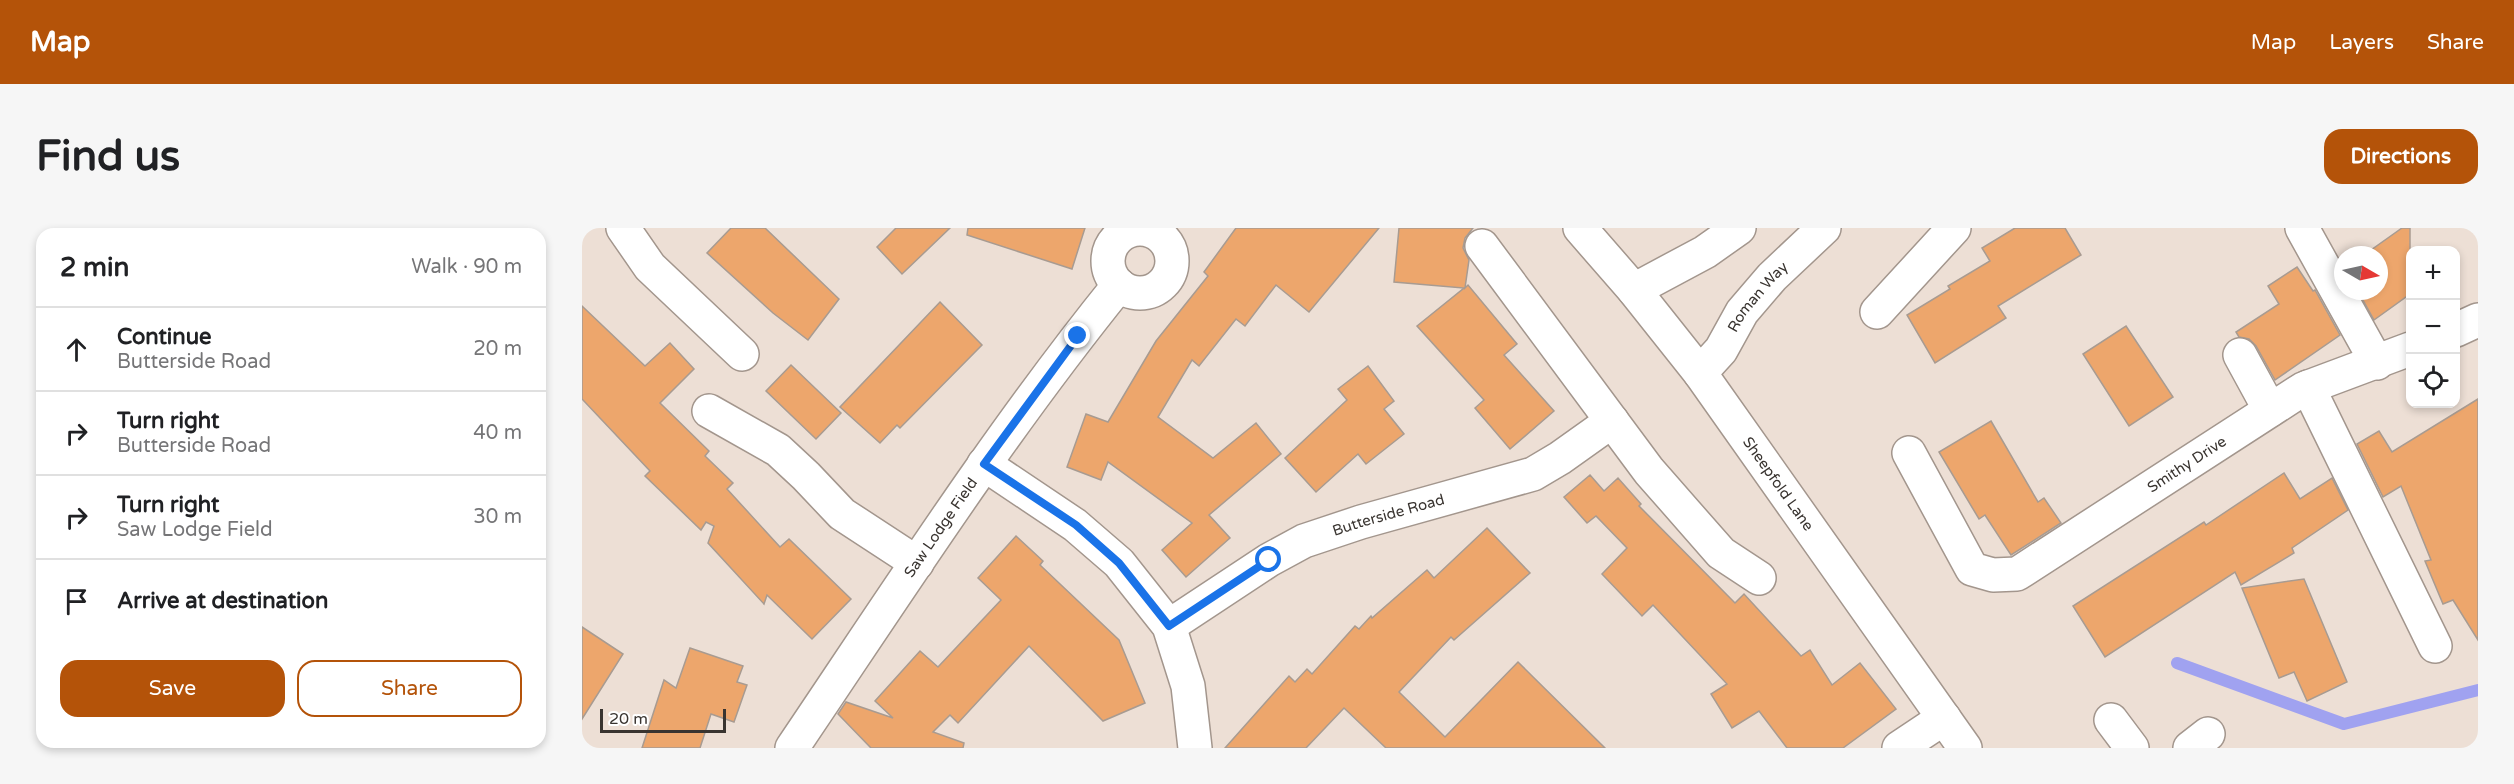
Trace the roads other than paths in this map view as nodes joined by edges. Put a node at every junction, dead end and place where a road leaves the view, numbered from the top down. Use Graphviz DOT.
graph roads {
  1 [pos="623,228"];
  2 [pos="1580,228"];
  3 [pos="1739,228"];
  4 [pos="1824,228"];
  5 [pos="1954,228"];
  6 [pos="2302,228"];
  7 [pos="1162,232"];
  8 [pos="1482,246"];
  9 [pos="1119,285"];
  10 [pos="1634,290"];
  11 [pos="1877,312"];
  12 [pos="2478,320"];
  13 [pos="2460,328"];
  14 [pos="2406,350"];
  15 [pos="742,354"];
  16 [pos="2240,355"];
  17 [pos="2377,363"];
  18 [pos="1700,373"];
  19 [pos="2308,387"];
  20 [pos="2270,410"];
  21 [pos="708,411"];
  22 [pos="1612,421"];
  23 [pos="1909,453"];
  24 [pos="984,464"];
  25 [pos="917,563"];
  26 [pos="1759,578"];
  27 [pos="1169,626"];
  28 [pos="2435,646"];
  29 [pos="1944,718"];
  30 [pos="2111,720"];
  31 [pos="792,748"];
  32 [pos="1195,748"];
  33 [pos="1899,748"];
  34 [pos="1965,748"];
  35 [pos="2132,748"];
  1 -- 15 [label="street"];
  2 -- 10 [label="street, Sheepfold Lane"];
  3 -- 10 [label="street"];
  4 -- 18 [label="street, Roman Way"];
  5 -- 11 [label="street"];
  6 -- 17 [label="street"];
  7 -- 9 [label="street"];
  7 -- 9 [label="street"];
  8 -- 22 [label="street"];
  9 -- 24 [label="street, Saw Lodge Field"];
  10 -- 18 [label="street, Sheepfold Lane"];
  12 -- 13 [label="street"];
  14 -- 17 [label="street, Smithy Drive"];
  16 -- 20 [label="street"];
  17 -- 19 [label="street, Smithy Drive"];
  18 -- 29 [label="street, Sheepfold Lane"];
  19 -- 20 [label="street, Smithy Drive"];
  19 -- 28 [label="street"];
  20 -- 23 [label="street, Smithy Drive"];
  21 -- 25 [label="street"];
  22 -- 26 [label="street"];
  22 -- 27 [label="street, Butterside Road"];
  24 -- 25 [label="street, Saw Lodge Field"];
  24 -- 27 [label="street"];
  25 -- 31 [label="street, Saw Lodge Field"];
  27 -- 32 [label="street"];
  29 -- 33 [label="street"];
  29 -- 34 [label="street, Sheepfold Lane"];
  30 -- 35 [label="street"];
}
